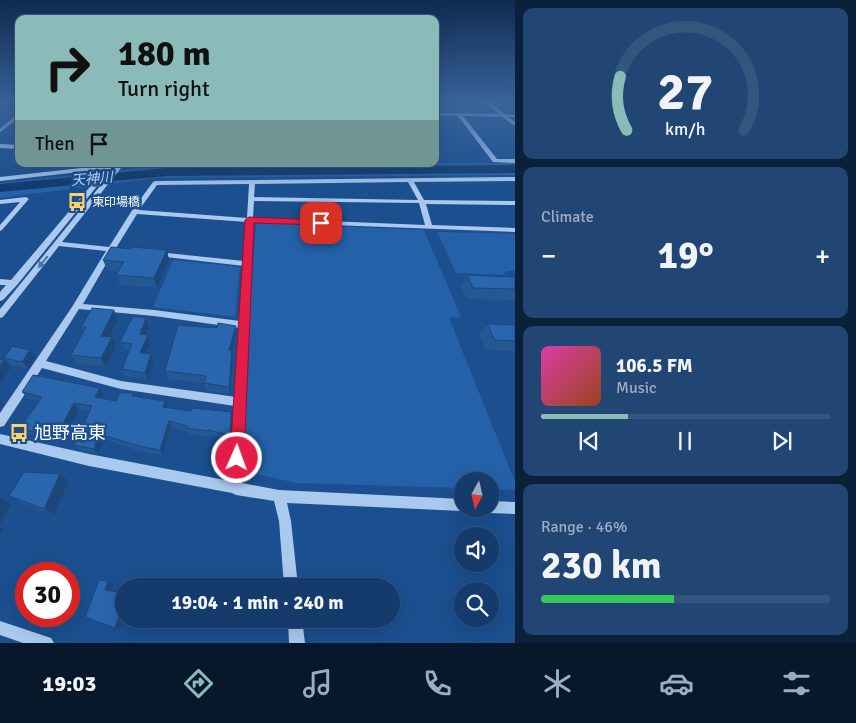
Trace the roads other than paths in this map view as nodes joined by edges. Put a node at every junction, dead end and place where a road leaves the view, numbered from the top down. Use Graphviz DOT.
graph roads {
  1 [pos="472,131"];
  2 [pos="0,146"];
  3 [pos="15,147"];
  4 [pos="515,160"];
  5 [pos="109,167"];
  6 [pos="119,167"];
  7 [pos="0,179"];
  8 [pos="515,179"];
  9 [pos="410,180"];
  10 [pos="252,181"];
  11 [pos="251,199"];
  12 [pos="0,202"];
  13 [pos="422,202"];
  14 [pos="515,203"];
  15 [pos="134,212"];
  16 [pos="249,220"];
  17 [pos="429,226"];
  18 [pos="0,229"];
  19 [pos="515,230"];
  20 [pos="58,244"];
  21 [pos="112,250"];
  22 [pos="121,251"];
  23 [pos="150,254"];
  24 [pos="247,264"];
  25 [pos="0,282"];
  26 [pos="14,283"];
  27 [pos="0,298"];
  28 [pos="76,306"];
  29 [pos="0,315"];
  30 [pos="244,324"];
  31 [pos="39,363"];
  32 [pos="239,402"];
  33 [pos="0,422"];
  34 [pos="0,439"];
  35 [pos="236,489"];
  36 [pos="279,496"];
  37 [pos="454,505"];
  38 [pos="499,507"];
  39 [pos="515,508"];
  40 [pos="290,578"];
  41 [pos="0,628"];
  42 [pos="296,628"];
  43 [pos="46,643"];
  44 [pos="297,643"];
  1 -- 4 [label="street"];
  2 -- 3 [label="street"];
  5 -- 7 [label="street"];
  5 -- 26 [label="street"];
  6 -- 20 [label="street"];
  8 -- 9 [label="street"];
  9 -- 10 [label="street"];
  9 -- 13 [label="street"];
  10 -- 11 [label="street"];
  10 -- 15 [label="street"];
  11 -- 13 [label="street"];
  11 -- 16 [label="street"];
  12 -- 18 [label="street"];
  13 -- 14 [label="street"];
  13 -- 17 [label="street"];
  15 -- 16 [label="street"];
  15 -- 21 [label="street"];
  16 -- 17 [label="street"];
  16 -- 24 [label="street"];
  17 -- 19 [label="street"];
  20 -- 21 [label="street"];
  20 -- 29 [label="street, one-way"];
  21 -- 22 [label="street"];
  21 -- 28 [label="street"];
  23 -- 24 [label="street"];
  24 -- 30 [label="street"];
  25 -- 26 [label="street"];
  26 -- 27 [label="street"];
  28 -- 30 [label="street"];
  28 -- 31 [label="street"];
  30 -- 32 [label="street"];
  31 -- 32 [label="street"];
  31 -- 33 [label="street"];
  32 -- 35 [label="street"];
  34 -- 35 [label="street"];
  35 -- 36 [label="street"];
  36 -- 37 [label="street"];
  36 -- 40 [label="street"];
  38 -- 39 [label="street"];
  41 -- 43 [label="street"];
  42 -- 44 [label="street"];
}
